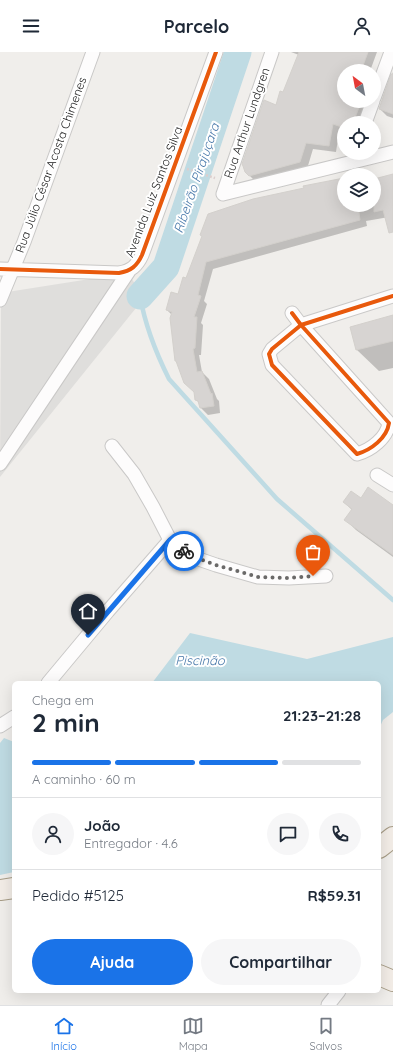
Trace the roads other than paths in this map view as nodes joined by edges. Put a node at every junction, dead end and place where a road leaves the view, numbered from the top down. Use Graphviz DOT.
graph roads {
  1 [pos="93,52"];
  2 [pos="216,52"];
  3 [pos="272,52"];
  4 [pos="391,52"];
  5 [pos="381,80"];
  6 [pos="393,152"];
  7 [pos="381,154"];
  8 [pos="342,160"];
  9 [pos="6,269"];
  10 [pos="129,271"];
  11 [pos="393,296"];
  12 [pos="0,300"];
  13 [pos="292,313"];
  14 [pos="301,325"];
  15 [pos="112,446"];
  16 [pos="0,464"];
  17 [pos="377,475"];
  18 [pos="393,485"];
  19 [pos="170,540"];
  20 [pos="326,576"];
  21 [pos="50,681"];
  22 [pos="12,718"];
  23 [pos="0,726"];
  24 [pos="393,837"];
  25 [pos="381,846"];
  26 [pos="12,888"];
  27 [pos="0,890"];
  28 [pos="381,976"];
  29 [pos="393,981"];
  30 [pos="337,993"];
  31 [pos="328,1005"];
  1 -- 9 [label="street, Rua Júlio César Acosta Chimenes"];
  2 -- 10 [label="street, Avenida Luiz Santos Silva"];
  3 -- 8 [label="street, Rua Arthur Lundgren"];
  4 -- 5 [label="street"];
  6 -- 7 [label="street"];
  9 -- 10 [label="street, Avenida Luiz Santos Silva"];
  9 -- 12 [label="street, Rua Júlio César Acosta Chimenes"];
  10 -- 16 [label="street"];
  11 -- 14 [label="street"];
  13 -- 14 [label="street"];
  14 -- 14 [label="street"];
  15 -- 19 [label="street"];
  17 -- 18 [label="street"];
  19 -- 20 [label="street"];
  19 -- 21 [label="street"];
  22 -- 23 [label="street"];
  24 -- 25 [label="main road"];
  26 -- 27 [label="main road"];
  28 -- 29 [label="main road"];
  30 -- 31 [label="street"];
}
